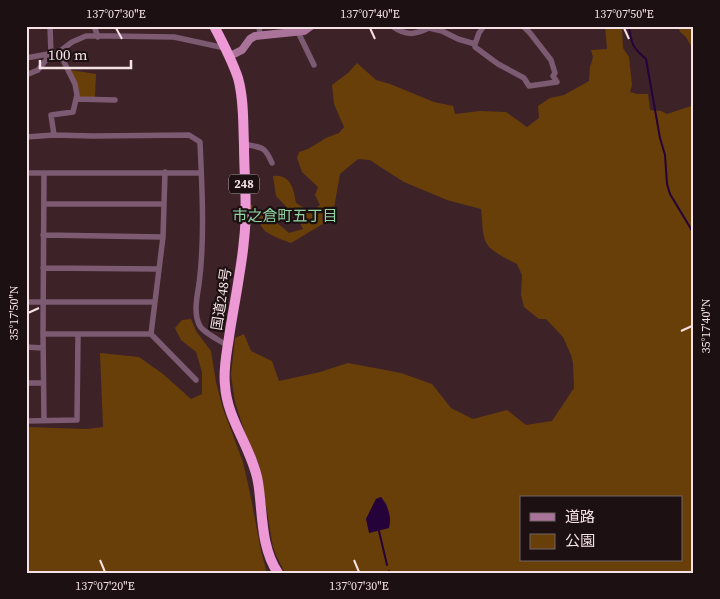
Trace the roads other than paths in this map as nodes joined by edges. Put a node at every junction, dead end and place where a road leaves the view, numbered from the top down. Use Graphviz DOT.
graph roads {
  1 [pos="50,26"];
  2 [pos="94,26"];
  3 [pos="214,26"];
  4 [pos="311,26"];
  5 [pos="392,26"];
  6 [pos="484,26"];
  7 [pos="523,26"];
  8 [pos="260,30"];
  9 [pos="298,32"];
  10 [pos="98,36"];
  11 [pos="475,44"];
  12 [pos="59,52"];
  13 [pos="227,52"];
  14 [pos="51,54"];
  15 [pos="26,58"];
  16 [pos="314,65"];
  17 [pos="26,75"];
  18 [pos="76,99"];
  19 [pos="115,100"];
  20 [pos="54,135"];
  21 [pos="26,137"];
  22 [pos="244,144"];
  23 [pos="272,163"];
  24 [pos="165,172"];
  25 [pos="26,173"];
  26 [pos="44,173"];
  27 [pos="201,173"];
  28 [pos="44,204"];
  29 [pos="163,204"];
  30 [pos="43,235"];
  31 [pos="163,237"];
  32 [pos="43,268"];
  33 [pos="159,269"];
  34 [pos="26,302"];
  35 [pos="43,302"];
  36 [pos="154,302"];
  37 [pos="43,334"];
  38 [pos="151,334"];
  39 [pos="78,335"];
  40 [pos="228,346"];
  41 [pos="26,347"];
  42 [pos="43,348"];
  43 [pos="196,380"];
  44 [pos="26,382"];
  45 [pos="43,383"];
  46 [pos="26,420"];
  47 [pos="44,420"];
  48 [pos="278,573"];
  1 -- 14 [label="street"];
  2 -- 10 [label="street"];
  3 -- 13 [label="highway, 国道248号 / 248"];
  4 -- 9 [label="main road"];
  5 -- 11 [label="street"];
  6 -- 11 [label="street"];
  7 -- 11 [label="street"];
  8 -- 9 [label="main road"];
  8 -- 13 [label="main road"];
  9 -- 16 [label="street"];
  10 -- 12 [label="street"];
  10 -- 13 [label="street"];
  12 -- 14 [label="street"];
  12 -- 18 [label="street"];
  13 -- 22 [label="highway, 国道248号 / 248"];
  14 -- 15 [label="street"];
  14 -- 17 [label="street"];
  18 -- 19 [label="street"];
  18 -- 20 [label="street"];
  20 -- 21 [label="street"];
  20 -- 27 [label="street"];
  22 -- 23 [label="street"];
  22 -- 40 [label="highway, 国道248号 / 248"];
  24 -- 26 [label="street"];
  24 -- 27 [label="street"];
  24 -- 29 [label="street"];
  25 -- 26 [label="street"];
  26 -- 28 [label="street"];
  27 -- 40 [label="street"];
  28 -- 29 [label="street"];
  28 -- 30 [label="street"];
  29 -- 31 [label="street"];
  30 -- 31 [label="street"];
  30 -- 32 [label="street"];
  31 -- 33 [label="street"];
  32 -- 33 [label="street"];
  32 -- 35 [label="street"];
  33 -- 36 [label="street"];
  34 -- 35 [label="street"];
  35 -- 36 [label="street"];
  35 -- 37 [label="street"];
  36 -- 38 [label="street"];
  37 -- 39 [label="street"];
  37 -- 42 [label="street"];
  38 -- 39 [label="street"];
  38 -- 43 [label="street"];
  39 -- 47 [label="street"];
  40 -- 48 [label="highway, 国道248号 / 248"];
  41 -- 42 [label="street"];
  42 -- 45 [label="street"];
  44 -- 45 [label="street"];
  45 -- 47 [label="street"];
  46 -- 47 [label="street"];
}
